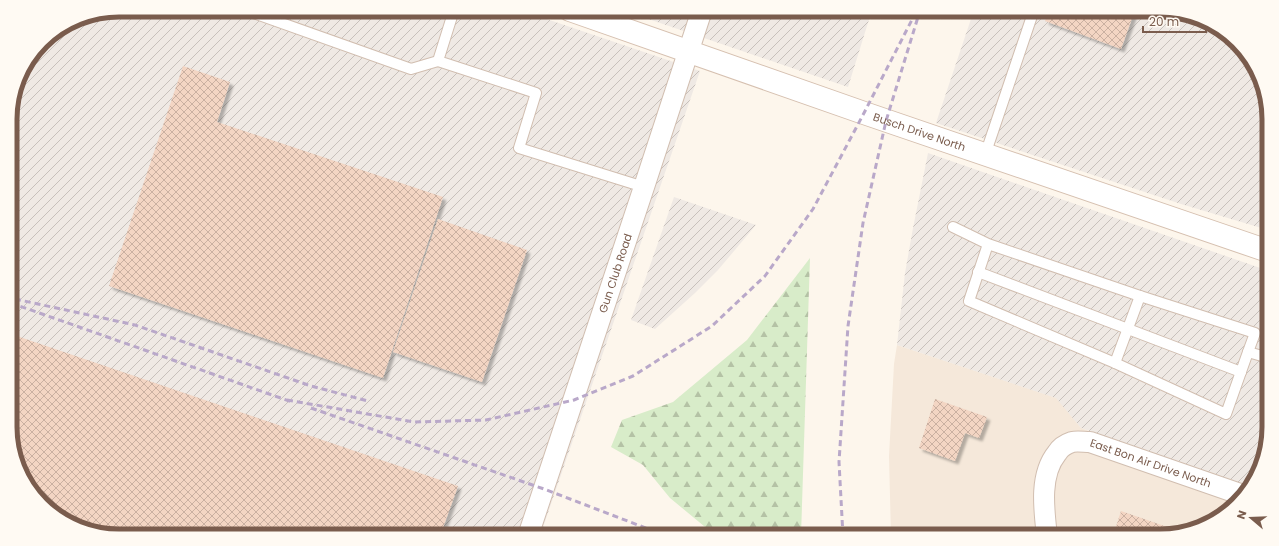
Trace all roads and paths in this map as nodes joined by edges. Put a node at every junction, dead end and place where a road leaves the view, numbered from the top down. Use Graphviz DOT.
graph roads {
  1 [pos="265,17"];
  2 [pos="452,17"];
  3 [pos="597,17"];
  4 [pos="700,17"];
  5 [pos="1032,17"];
  6 [pos="688,51"];
  7 [pos="438,61"];
  8 [pos="985,155"];
  9 [pos="644,187"];
  10 [pos="953,227"];
  11 [pos="988,244"];
  12 [pos="1262,249"];
  13 [pos="978,272"];
  14 [pos="1140,296"];
  15 [pos="1128,330"];
  16 [pos="1248,352"];
  17 [pos="1262,356"];
  18 [pos="1115,363"];
  19 [pos="1240,372"];
  20 [pos="1238,493"];
  21 [pos="530,529"];
  22 [pos="1046,529"];
  1 -- 7 [label="lane"];
  2 -- 7 [label="lane"];
  3 -- 6 [label="street, Busch Drive North"];
  4 -- 6 [label="street, Gun Club Road"];
  5 -- 8 [label="lane"];
  6 -- 8 [label="street, Busch Drive North"];
  6 -- 9 [label="street, Gun Club Road"];
  7 -- 9 [label="lane"];
  8 -- 12 [label="street, Busch Drive North"];
  9 -- 21 [label="street, Gun Club Road"];
  10 -- 11 [label="lane"];
  11 -- 13 [label="lane"];
  11 -- 14 [label="lane"];
  13 -- 15 [label="lane"];
  13 -- 18 [label="lane"];
  14 -- 15 [label="lane"];
  14 -- 16 [label="lane"];
  15 -- 18 [label="lane"];
  15 -- 19 [label="lane"];
  16 -- 17 [label="lane"];
  16 -- 19 [label="lane"];
  18 -- 19 [label="lane"];
  20 -- 22 [label="street, East Bon Air Drive North"];
}
